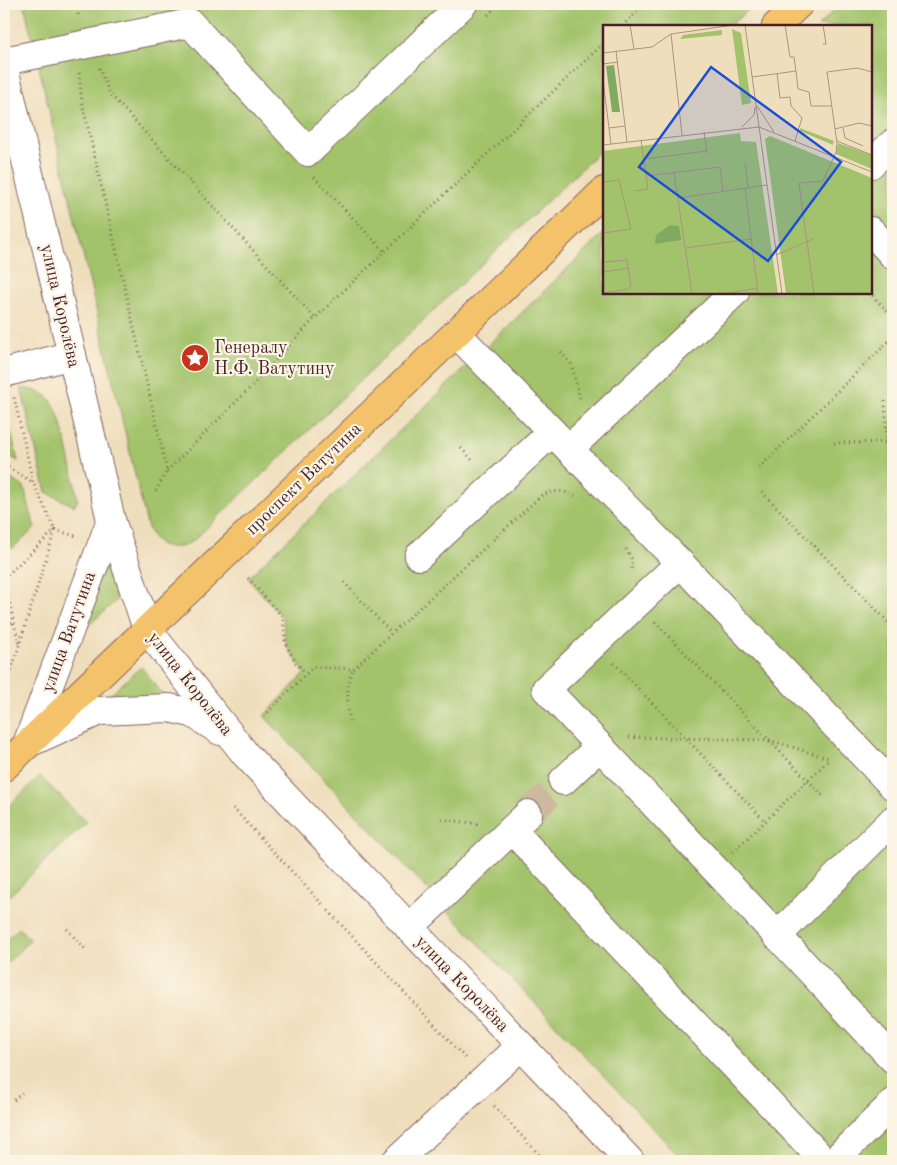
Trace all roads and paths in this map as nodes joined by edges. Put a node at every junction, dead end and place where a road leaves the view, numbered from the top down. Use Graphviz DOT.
graph roads {
  1 [pos="76,4"];
  2 [pos="463,4"];
  3 [pos="646,4"];
  4 [pos="799,4"];
  5 [pos="623,25"];
  6 [pos="777,25"];
  7 [pos="81,44"];
  8 [pos="603,44"];
  9 [pos="4,61"];
  10 [pos="4,68"];
  11 [pos="893,143"];
  12 [pos="872,163"];
  13 [pos="314,177"];
  14 [pos="603,191"];
  15 [pos="872,232"];
  16 [pos="384,251"];
  17 [pos="893,255"];
  18 [pos="733,294"];
  19 [pos="871,294"];
  20 [pos="893,317"];
  21 [pos="315,318"];
  22 [pos="456,333"];
  23 [pos="893,337"];
  24 [pos="72,355"];
  25 [pos="6,372"];
  26 [pos="884,401"];
  27 [pos="560,441"];
  28 [pos="893,442"];
  29 [pos="834,443"];
  30 [pos="886,443"];
  31 [pos="460,448"];
  32 [pos="472,460"];
  33 [pos="4,465"];
  34 [pos="758,468"];
  35 [pos="167,471"];
  36 [pos="32,482"];
  37 [pos="155,492"];
  38 [pos="762,492"];
  39 [pos="110,520"];
  40 [pos="55,530"];
  41 [pos="893,534"];
  42 [pos="78,537"];
  43 [pos="893,544"];
  44 [pos="419,556"];
  45 [pos="680,563"];
  46 [pos="248,578"];
  47 [pos="4,579"];
  48 [pos="344,582"];
  49 [pos="637,603"];
  50 [pos="13,621"];
  51 [pos="893,627"];
  52 [pos="147,629"];
  53 [pos="4,630"];
  54 [pos="391,633"];
  55 [pos="595,643"];
  56 [pos="19,646"];
  57 [pos="353,669"];
  58 [pos="4,694"];
  59 [pos="264,716"];
  60 [pos="350,720"];
  61 [pos="685,737"];
  62 [pos="770,740"];
  63 [pos="235,741"];
  64 [pos="27,744"];
  65 [pos="600,746"];
  66 [pos="4,767"];
  67 [pos="808,780"];
  68 [pos="563,781"];
  69 [pos="893,786"];
  70 [pos="823,796"];
  71 [pos="232,808"];
  72 [pos="893,820"];
  73 [pos="765,821"];
  74 [pos="731,854"];
  75 [pos="409,928"];
  76 [pos="67,929"];
  77 [pos="777,936"];
  78 [pos="86,950"];
  79 [pos="521,1046"];
  80 [pos="893,1059"];
  81 [pos="481,1083"];
  82 [pos="22,1093"];
  83 [pos="14,1100"];
  84 [pos="893,1103"];
  85 [pos="396,1161"];
  86 [pos="545,1161"];
  87 [pos="630,1161"];
  88 [pos="824,1161"];
  89 [pos="834,1161"];
  1 -- 7 [label="path"];
  2 -- 7 [label="street"];
  3 -- 5 [label="path"];
  4 -- 6 [label="main road"];
  7 -- 9 [label="street"];
  7 -- 21 [label="path"];
  7 -- 35 [label="path"];
  8 -- 16 [label="path"];
  10 -- 24 [label="street, улица Королёва"];
  11 -- 12 [label="street"];
  13 -- 16 [label="path"];
  14 -- 22 [label="main road, проспект Ватутина"];
  15 -- 17 [label="street"];
  16 -- 21 [label="path"];
  18 -- 27 [label="street"];
  19 -- 20 [label="path"];
  21 -- 35 [label="path"];
  22 -- 27 [label="street"];
  22 -- 52 [label="main road, проспект Ватутина"];
  23 -- 34 [label="path"];
  24 -- 25 [label="street"];
  24 -- 39 [label="street, улица Королёва"];
  25 -- 36 [label="path"];
  26 -- 30 [label="path"];
  27 -- 44 [label="street"];
  27 -- 45 [label="street"];
  28 -- 30 [label="path"];
  29 -- 30 [label="path"];
  30 -- 41 [label="path"];
  31 -- 32 [label="path"];
  33 -- 36 [label="path"];
  35 -- 37 [label="path"];
  36 -- 40 [label="path"];
  38 -- 51 [label="path"];
  39 -- 52 [label="street, улица Королёва"];
  39 -- 64 [label="street, улица Ватутина"];
  40 -- 42 [label="path"];
  40 -- 47 [label="path"];
  40 -- 56 [label="path"];
  41 -- 43 [label="path"];
  45 -- 49 [label="street"];
  45 -- 69 [label="street"];
  46 -- 59 [label="path"];
  47 -- 50 [label="path"];
  48 -- 54 [label="path"];
  49 -- 55 [label="street"];
  49 -- 62 [label="path"];
  50 -- 53 [label="path"];
  50 -- 56 [label="path"];
  52 -- 63 [label="street, улица Королёва"];
  52 -- 64 [label="main road, проспект Ватутина"];
  55 -- 61 [label="path"];
  55 -- 65 [label="street"];
  56 -- 58 [label="path"];
  57 -- 60 [label="path"];
  61 -- 62 [label="path"];
  61 -- 65 [label="path"];
  61 -- 73 [label="path"];
  62 -- 67 [label="path"];
  62 -- 67 [label="path"];
  63 -- 64 [label="street"];
  63 -- 75 [label="street, улица Королёва"];
  64 -- 66 [label="main road, проспект Ватутина"];
  65 -- 68 [label="street"];
  65 -- 77 [label="street"];
  67 -- 70 [label="path"];
  67 -- 73 [label="path"];
  71 -- 81 [label="path"];
  72 -- 77 [label="street"];
  73 -- 74 [label="path"];
  75 -- 79 [label="street, улица Королёва"];
  75 -- 88 [label="street"];
  76 -- 78 [label="path"];
  77 -- 80 [label="street"];
  79 -- 81 [label="street"];
  79 -- 87 [label="street, улица Королёва"];
  81 -- 85 [label="street"];
  81 -- 86 [label="path"];
  82 -- 83 [label="path"];
  84 -- 89 [label="street"];
}
